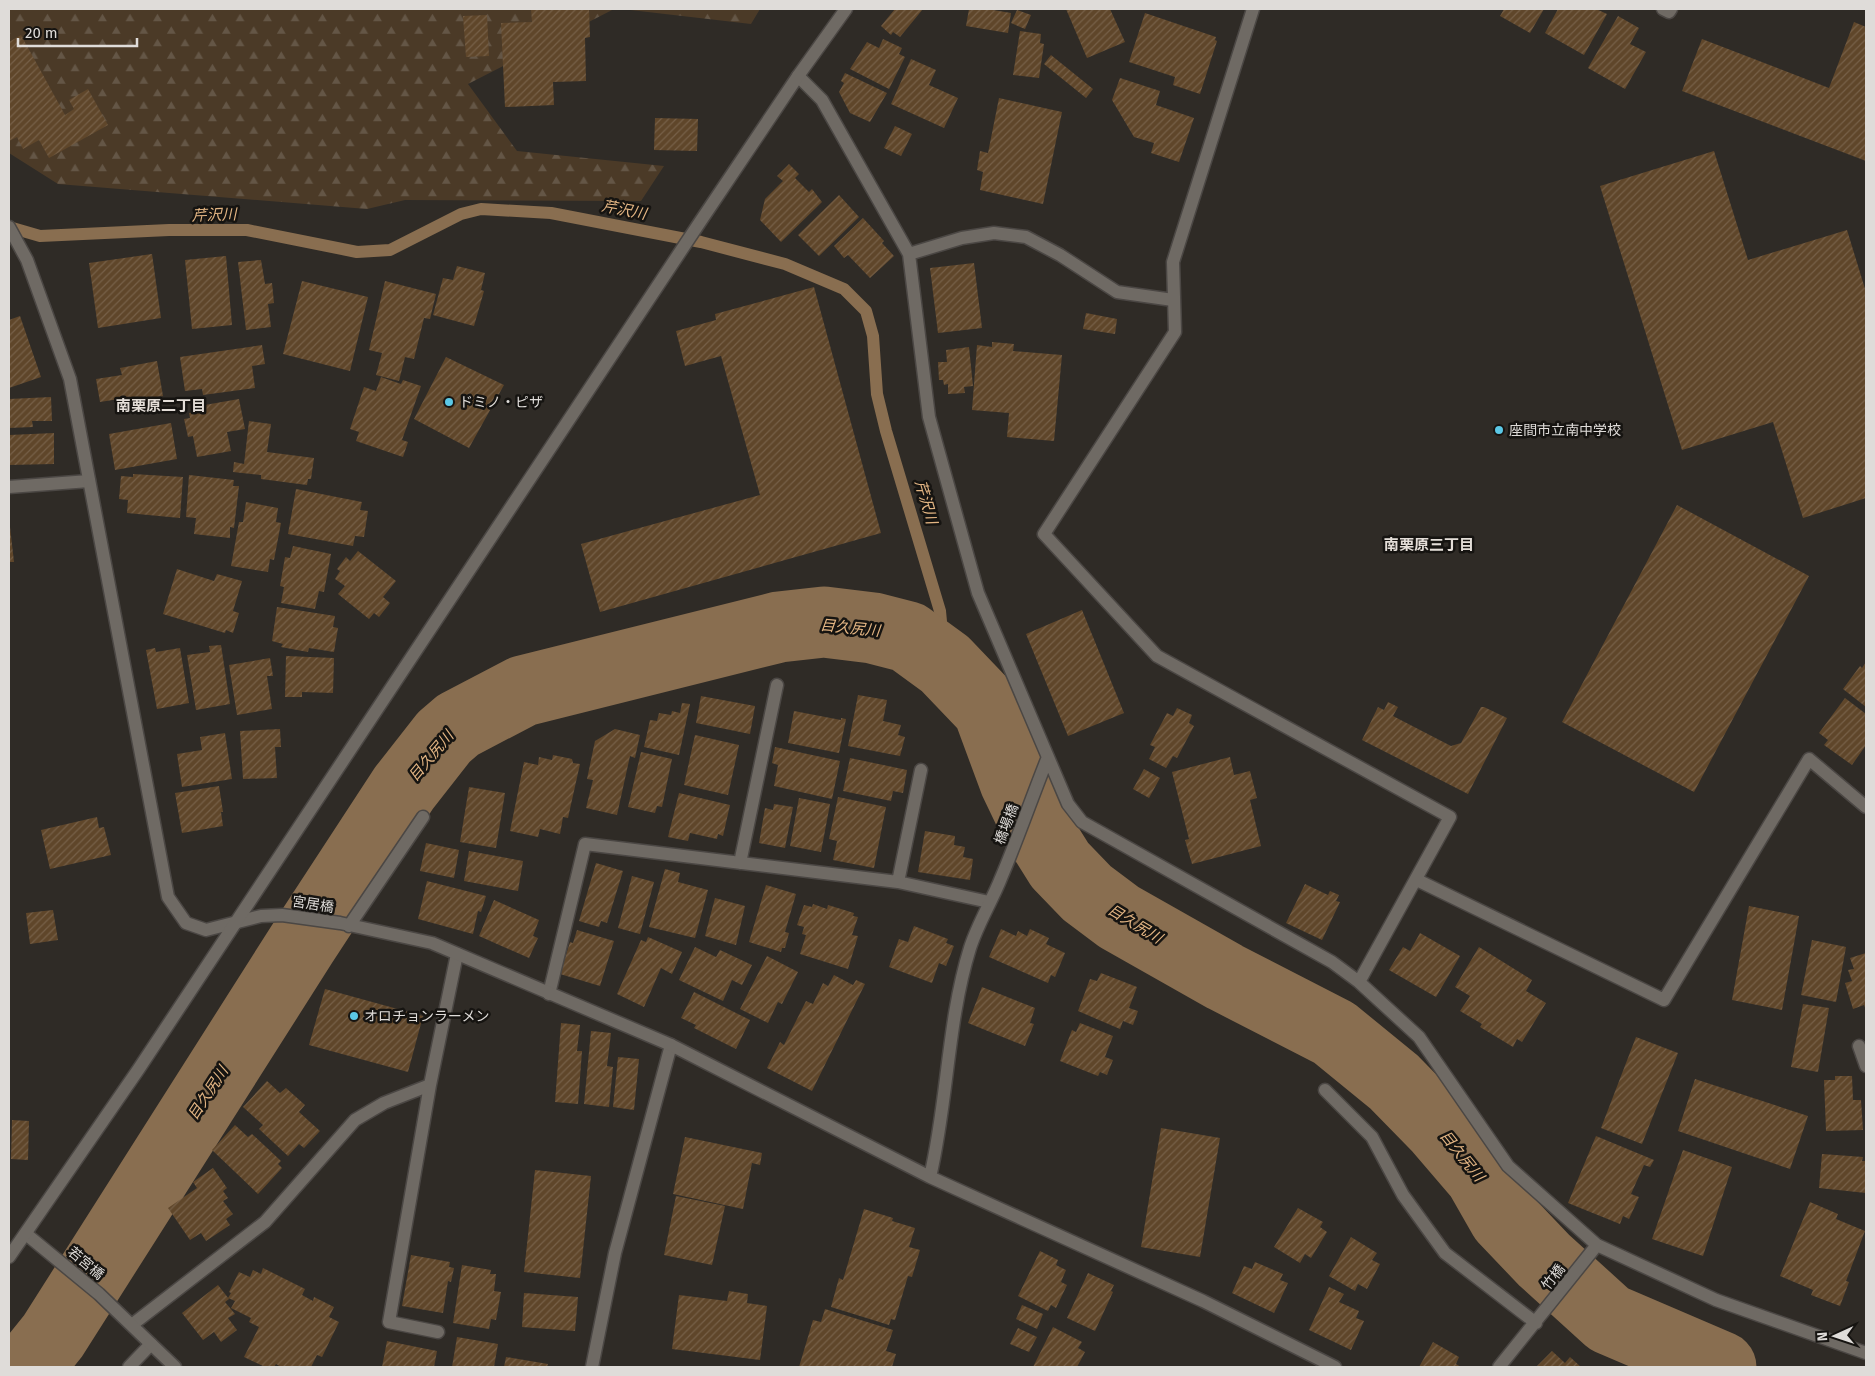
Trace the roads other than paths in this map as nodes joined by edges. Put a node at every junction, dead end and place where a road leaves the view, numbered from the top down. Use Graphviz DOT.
graph roads {
  1 [pos="846,9"];
  2 [pos="1253,9"];
  3 [pos="1663,9"];
  4 [pos="1671,9"];
  5 [pos="798,76"];
  6 [pos="11,230"];
  7 [pos="909,254"];
  8 [pos="1173,300"];
  9 [pos="89,481"];
  10 [pos="9,487"];
  11 [pos="777,685"];
  12 [pos="1048,757"];
  13 [pos="921,770"];
  14 [pos="1866,807"];
  15 [pos="423,818"];
  16 [pos="740,862"];
  17 [pos="1416,880"];
  18 [pos="898,882"];
  19 [pos="989,902"];
  20 [pos="234,922"];
  21 [pos="344,925"];
  22 [pos="457,954"];
  23 [pos="1359,982"];
  24 [pos="549,994"];
  25 [pos="671,1045"];
  26 [pos="1859,1046"];
  27 [pos="1866,1066"];
  28 [pos="430,1085"];
  29 [pos="1325,1090"];
  30 [pos="930,1176"];
  31 [pos="26,1234"];
  32 [pos="1593,1250"];
  33 [pos="9,1257"];
  34 [pos="1538,1321"];
  35 [pos="133,1324"];
  36 [pos="438,1332"];
  37 [pos="152,1344"];
  38 [pos="1866,1353"];
  39 [pos="129,1367"];
  40 [pos="175,1367"];
  41 [pos="592,1367"];
  42 [pos="1335,1367"];
  43 [pos="1499,1367"];
  1 -- 5 [label="street"];
  2 -- 8 [label="street"];
  3 -- 4 [label="street"];
  5 -- 7 [label="street"];
  5 -- 20 [label="street"];
  6 -- 9 [label="street, 宮居橋"];
  7 -- 8 [label="street"];
  7 -- 12 [label="street"];
  8 -- 17 [label="street"];
  9 -- 10 [label="street"];
  9 -- 20 [label="street, 宮居橋"];
  11 -- 16 [label="street"];
  12 -- 19 [label="street, 橋場橋"];
  12 -- 23 [label="street"];
  13 -- 18 [label="street"];
  14 -- 17 [label="street"];
  15 -- 21 [label="street"];
  16 -- 18 [label="street"];
  16 -- 24 [label="street"];
  17 -- 23 [label="street"];
  18 -- 19 [label="street"];
  19 -- 30 [label="street, 橋場橋"];
  20 -- 21 [label="street, 宮居橋"];
  20 -- 31 [label="street"];
  21 -- 22 [label="street, 宮居橋"];
  22 -- 24 [label="street, 宮居橋"];
  22 -- 28 [label="street"];
  23 -- 32 [label="street"];
  24 -- 25 [label="street, 宮居橋"];
  25 -- 30 [label="street, 宮居橋"];
  25 -- 41 [label="street"];
  26 -- 27 [label="street"];
  28 -- 35 [label="street"];
  28 -- 36 [label="street"];
  29 -- 34 [label="street"];
  30 -- 42 [label="street, 宮居橋"];
  31 -- 33 [label="street"];
  31 -- 35 [label="street, 若宮橋"];
  32 -- 34 [label="street, 竹橋"];
  32 -- 38 [label="street"];
  34 -- 43 [label="street, 竹橋"];
  35 -- 37 [label="street, 若宮橋"];
  37 -- 39 [label="street"];
  37 -- 40 [label="street, 若宮橋"];
}
